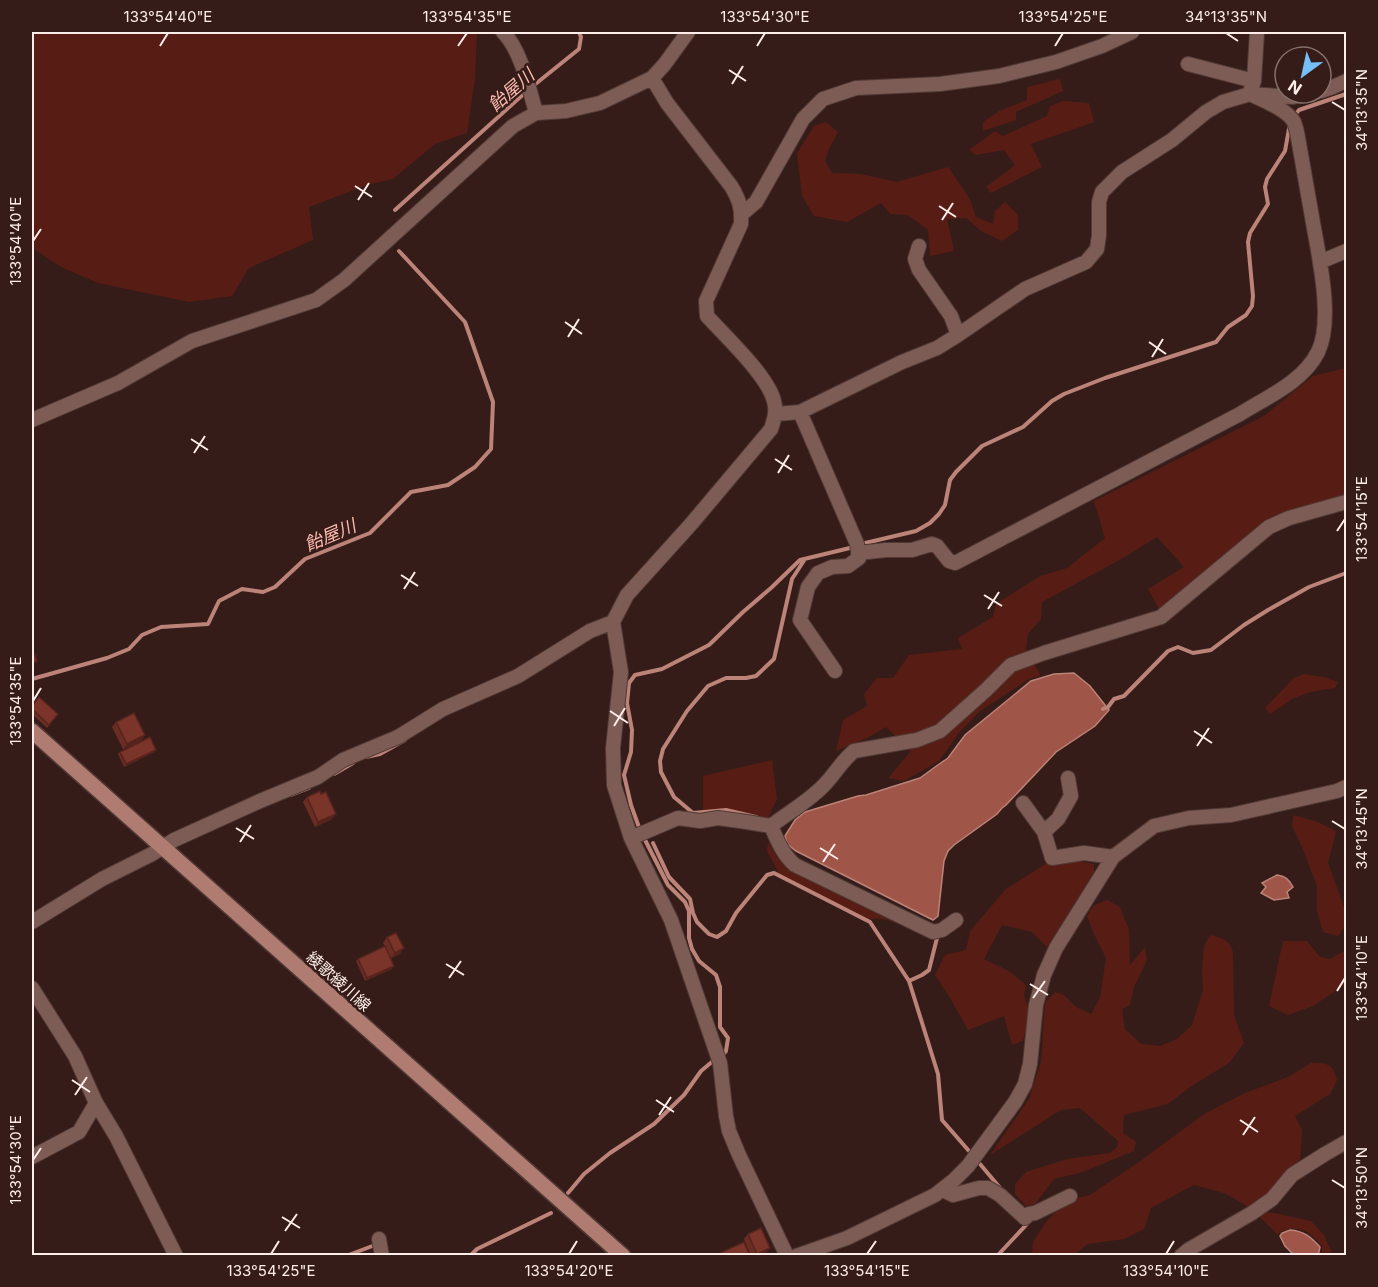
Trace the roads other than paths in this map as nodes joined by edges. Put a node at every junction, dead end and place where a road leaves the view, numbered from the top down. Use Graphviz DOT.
graph roads {
  1 [pos="503,32"];
  2 [pos="688,32"];
  3 [pos="1132,32"];
  4 [pos="1257,32"];
  5 [pos="1188,64"];
  6 [pos="652,78"];
  7 [pos="1252,88"];
  8 [pos="1273,93"];
  9 [pos="534,106"];
  10 [pos="742,214"];
  11 [pos="919,246"];
  12 [pos="1347,251"];
  13 [pos="1320,261"];
  14 [pos="958,336"];
  15 [pos="800,412"];
  16 [pos="776,414"];
  17 [pos="32,420"];
  18 [pos="1347,502"];
  19 [pos="858,548"];
  20 [pos="613,622"];
  21 [pos="835,671"];
  22 [pos="32,731"];
  23 [pos="1068,778"];
  24 [pos="1347,787"];
  25 [pos="1023,803"];
  26 [pos="771,826"];
  27 [pos="1044,832"];
  28 [pos="639,835"];
  29 [pos="162,847"];
  30 [pos="1113,857"];
  31 [pos="956,920"];
  32 [pos="32,922"];
  33 [pos="32,988"];
  34 [pos="96,1103"];
  35 [pos="1347,1142"];
  36 [pos="32,1156"];
  37 [pos="943,1190"];
  38 [pos="1070,1196"];
  39 [pos="802,1255"];
  40 [pos="176,1256"];
  41 [pos="623,1256"];
  42 [pos="787,1256"];
  43 [pos="1181,1256"];
  1 -- 9 [label="street"];
  2 -- 6 [label="street"];
  3 -- 10 [label="street"];
  4 -- 7 [label="street"];
  5 -- 7 [label="street"];
  6 -- 9 [label="street"];
  6 -- 10 [label="street"];
  7 -- 8 [label="street"];
  7 -- 13 [label="street"];
  7 -- 14 [label="street"];
  9 -- 17 [label="street"];
  10 -- 16 [label="street"];
  11 -- 14 [label="street"];
  12 -- 13 [label="street"];
  13 -- 19 [label="street"];
  14 -- 15 [label="street"];
  15 -- 16 [label="street"];
  15 -- 19 [label="street"];
  16 -- 20 [label="street"];
  18 -- 26 [label="street"];
  19 -- 21 [label="street"];
  20 -- 28 [label="street"];
  20 -- 29 [label="street"];
  22 -- 29 [label="main road, 綾歌綾川線"];
  23 -- 27 [label="street"];
  24 -- 30 [label="street"];
  25 -- 27 [label="street"];
  26 -- 28 [label="street"];
  26 -- 31 [label="street"];
  27 -- 30 [label="street"];
  28 -- 42 [label="street"];
  29 -- 32 [label="street"];
  29 -- 41 [label="main road, 綾歌綾川線"];
  30 -- 37 [label="street"];
  33 -- 34 [label="street"];
  34 -- 36 [label="street"];
  34 -- 40 [label="street"];
  35 -- 43 [label="street"];
  37 -- 38 [label="street"];
  37 -- 39 [label="street"];
}
